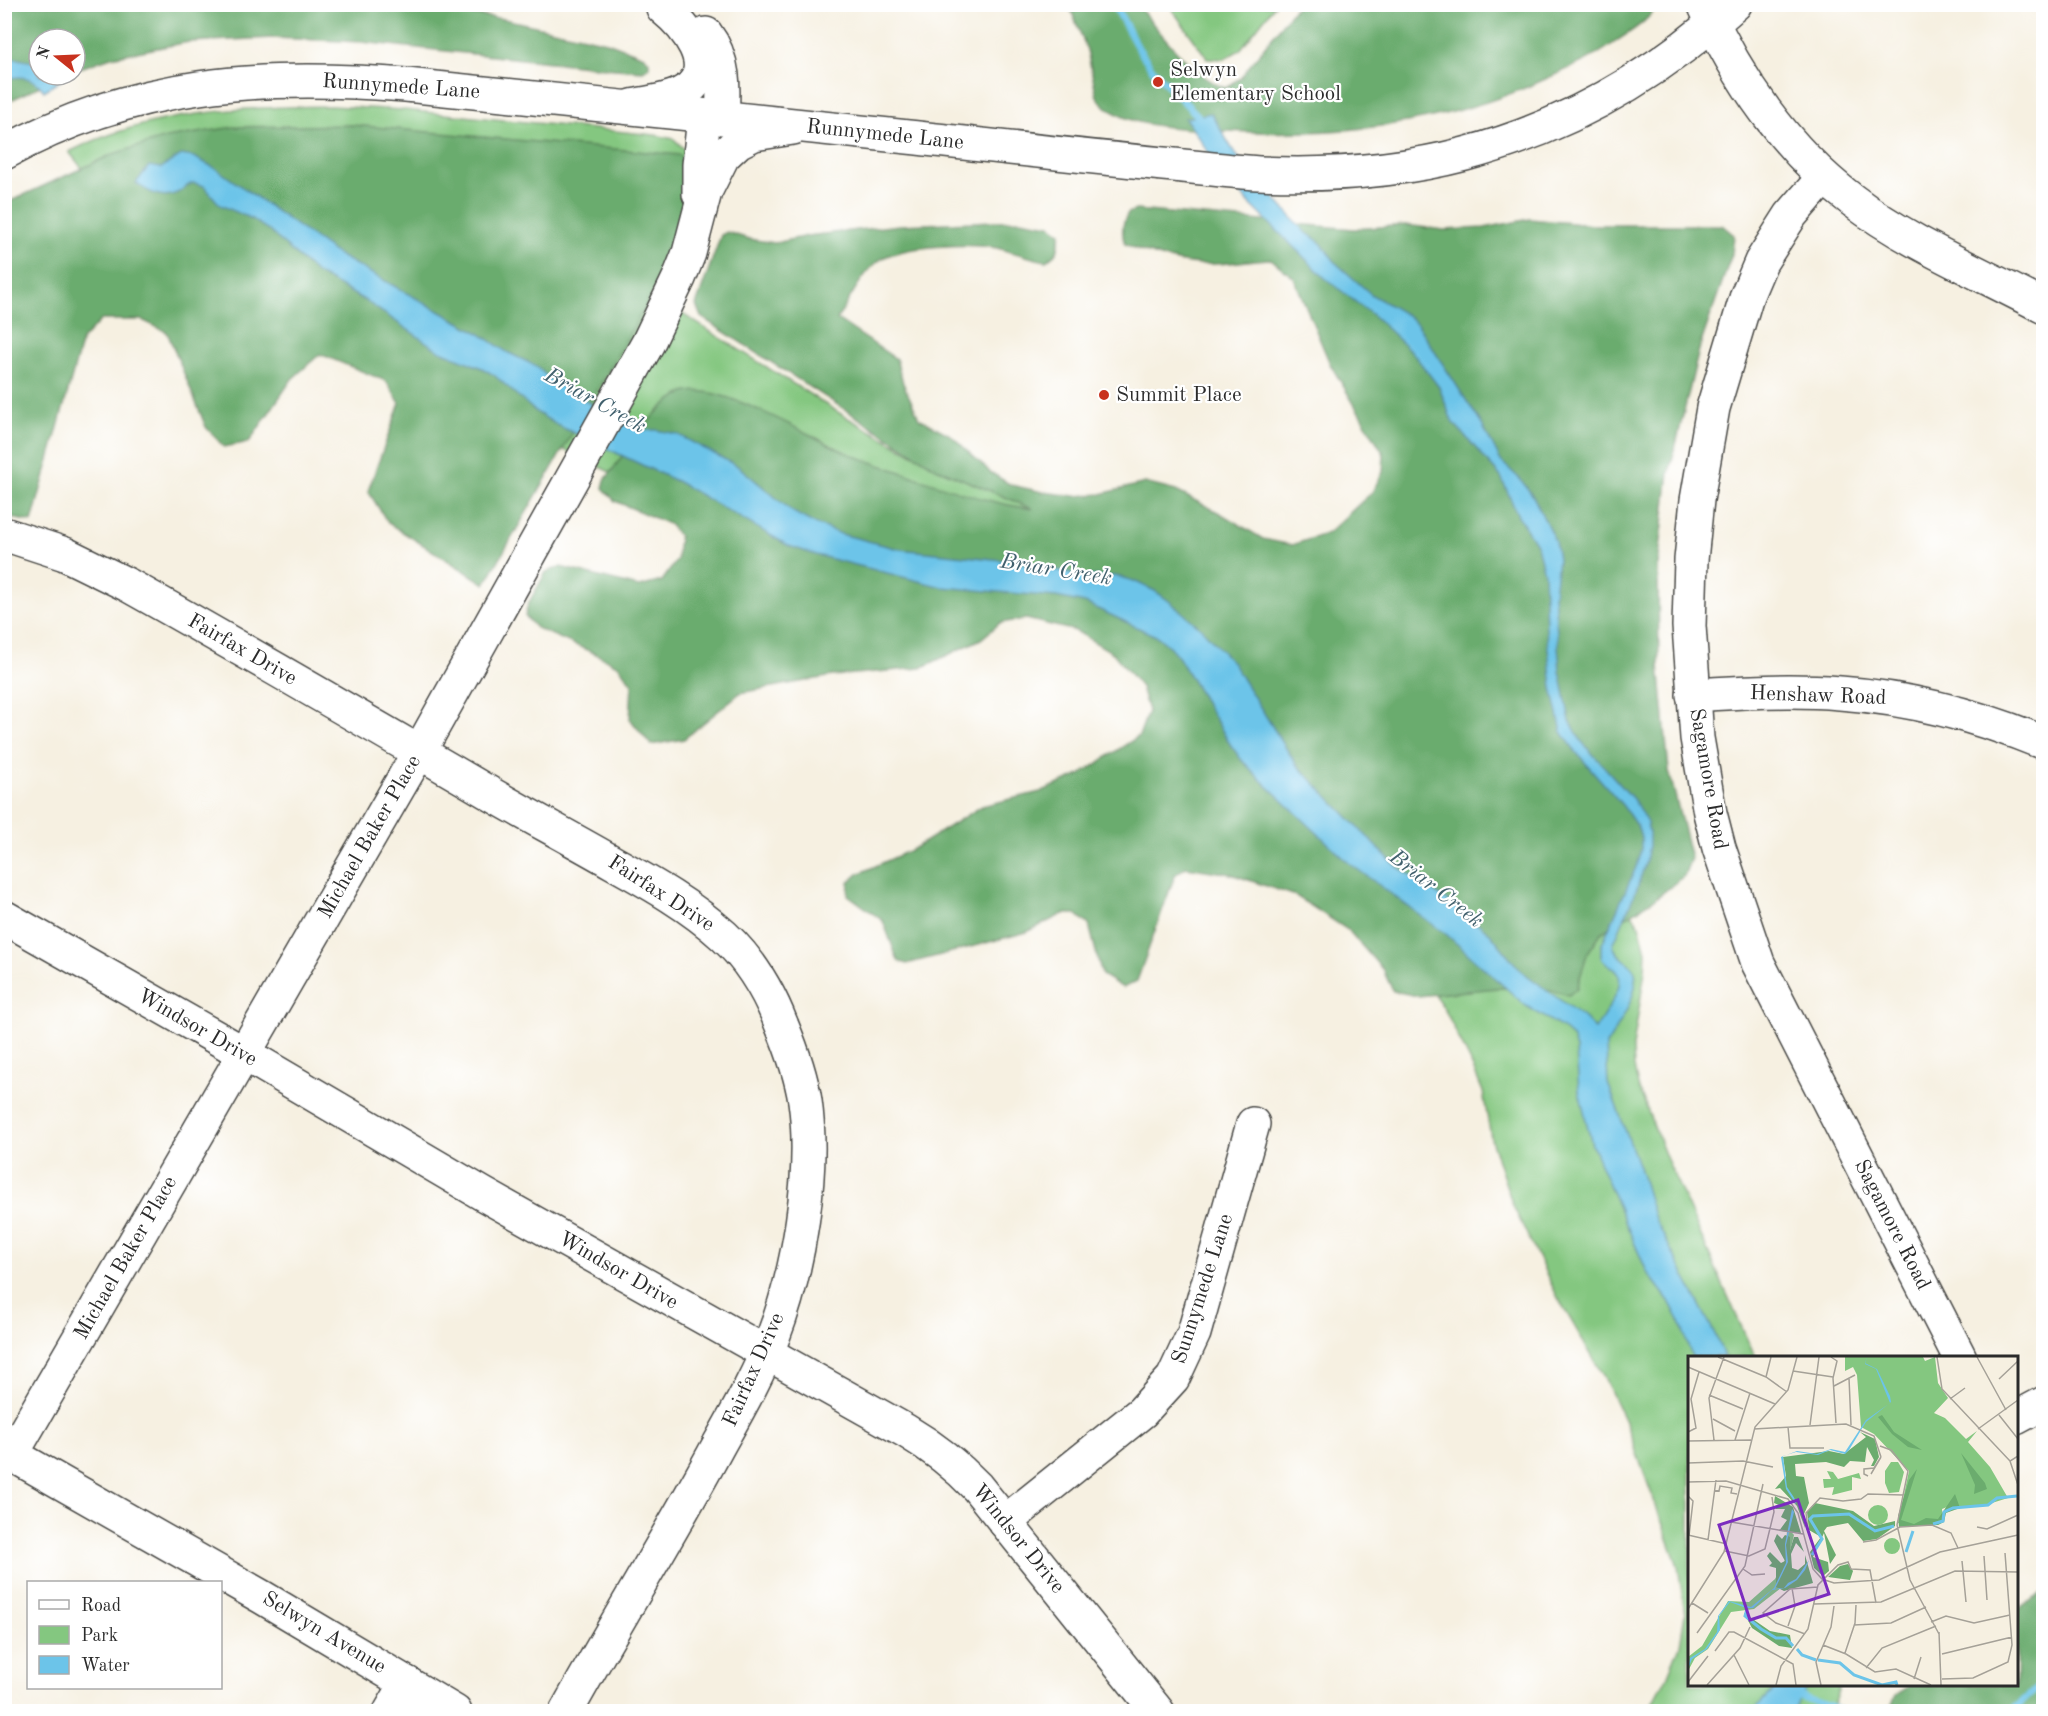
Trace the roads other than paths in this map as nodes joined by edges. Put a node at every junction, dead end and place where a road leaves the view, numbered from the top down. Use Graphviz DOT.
graph roads {
  1 [pos="659,6"];
  2 [pos="1717,11"];
  3 [pos="626,107"];
  4 [pos="713,117"];
  5 [pos="804,127"];
  6 [pos="4,153"];
  7 [pos="1824,177"];
  8 [pos="700,208"];
  9 [pos="2043,306"];
  10 [pos="4,534"];
  11 [pos="1693,695"];
  12 [pos="2043,743"];
  13 [pos="419,752"];
  14 [pos="4,917"];
  15 [pos="244,1054"];
  16 [pos="1252,1124"];
  17 [pos="766,1354"];
  18 [pos="1959,1356"];
  19 [pos="2043,1403"];
  20 [pos="2018,1417"];
  21 [pos="8,1452"];
  22 [pos="1005,1522"];
  23 [pos="407,1683"];
  24 [pos="390,1712"];
  25 [pos="455,1712"];
  26 [pos="566,1712"];
  27 [pos="1158,1712"];
  1 -- 3 [label="street"];
  1 -- 4 [label="street"];
  2 -- 5 [label="street, Runnymede Lane"];
  2 -- 7 [label="street"];
  3 -- 4 [label="street, Runnymede Lane"];
  3 -- 6 [label="street, Runnymede Lane"];
  4 -- 5 [label="street, Runnymede Lane"];
  4 -- 8 [label="street"];
  5 -- 8 [label="street"];
  7 -- 9 [label="street"];
  7 -- 11 [label="street, Sagamore Road"];
  8 -- 13 [label="street, Michael Baker Place"];
  10 -- 13 [label="street, Fairfax Drive"];
  11 -- 12 [label="street, Henshaw Road"];
  11 -- 18 [label="street, Sagamore Road"];
  13 -- 15 [label="street, Michael Baker Place"];
  13 -- 17 [label="street, Fairfax Drive"];
  14 -- 15 [label="street, Windsor Drive"];
  15 -- 17 [label="street, Windsor Drive"];
  15 -- 21 [label="street, Michael Baker Place"];
  16 -- 22 [label="street, Sunnymede Lane"];
  17 -- 22 [label="street, Windsor Drive"];
  17 -- 26 [label="street, Fairfax Drive"];
  19 -- 20 [label="street"];
  21 -- 23 [label="street, Selwyn Avenue"];
  22 -- 27 [label="street, Windsor Drive"];
  23 -- 24 [label="street"];
  23 -- 25 [label="street, Selwyn Avenue"];
}
